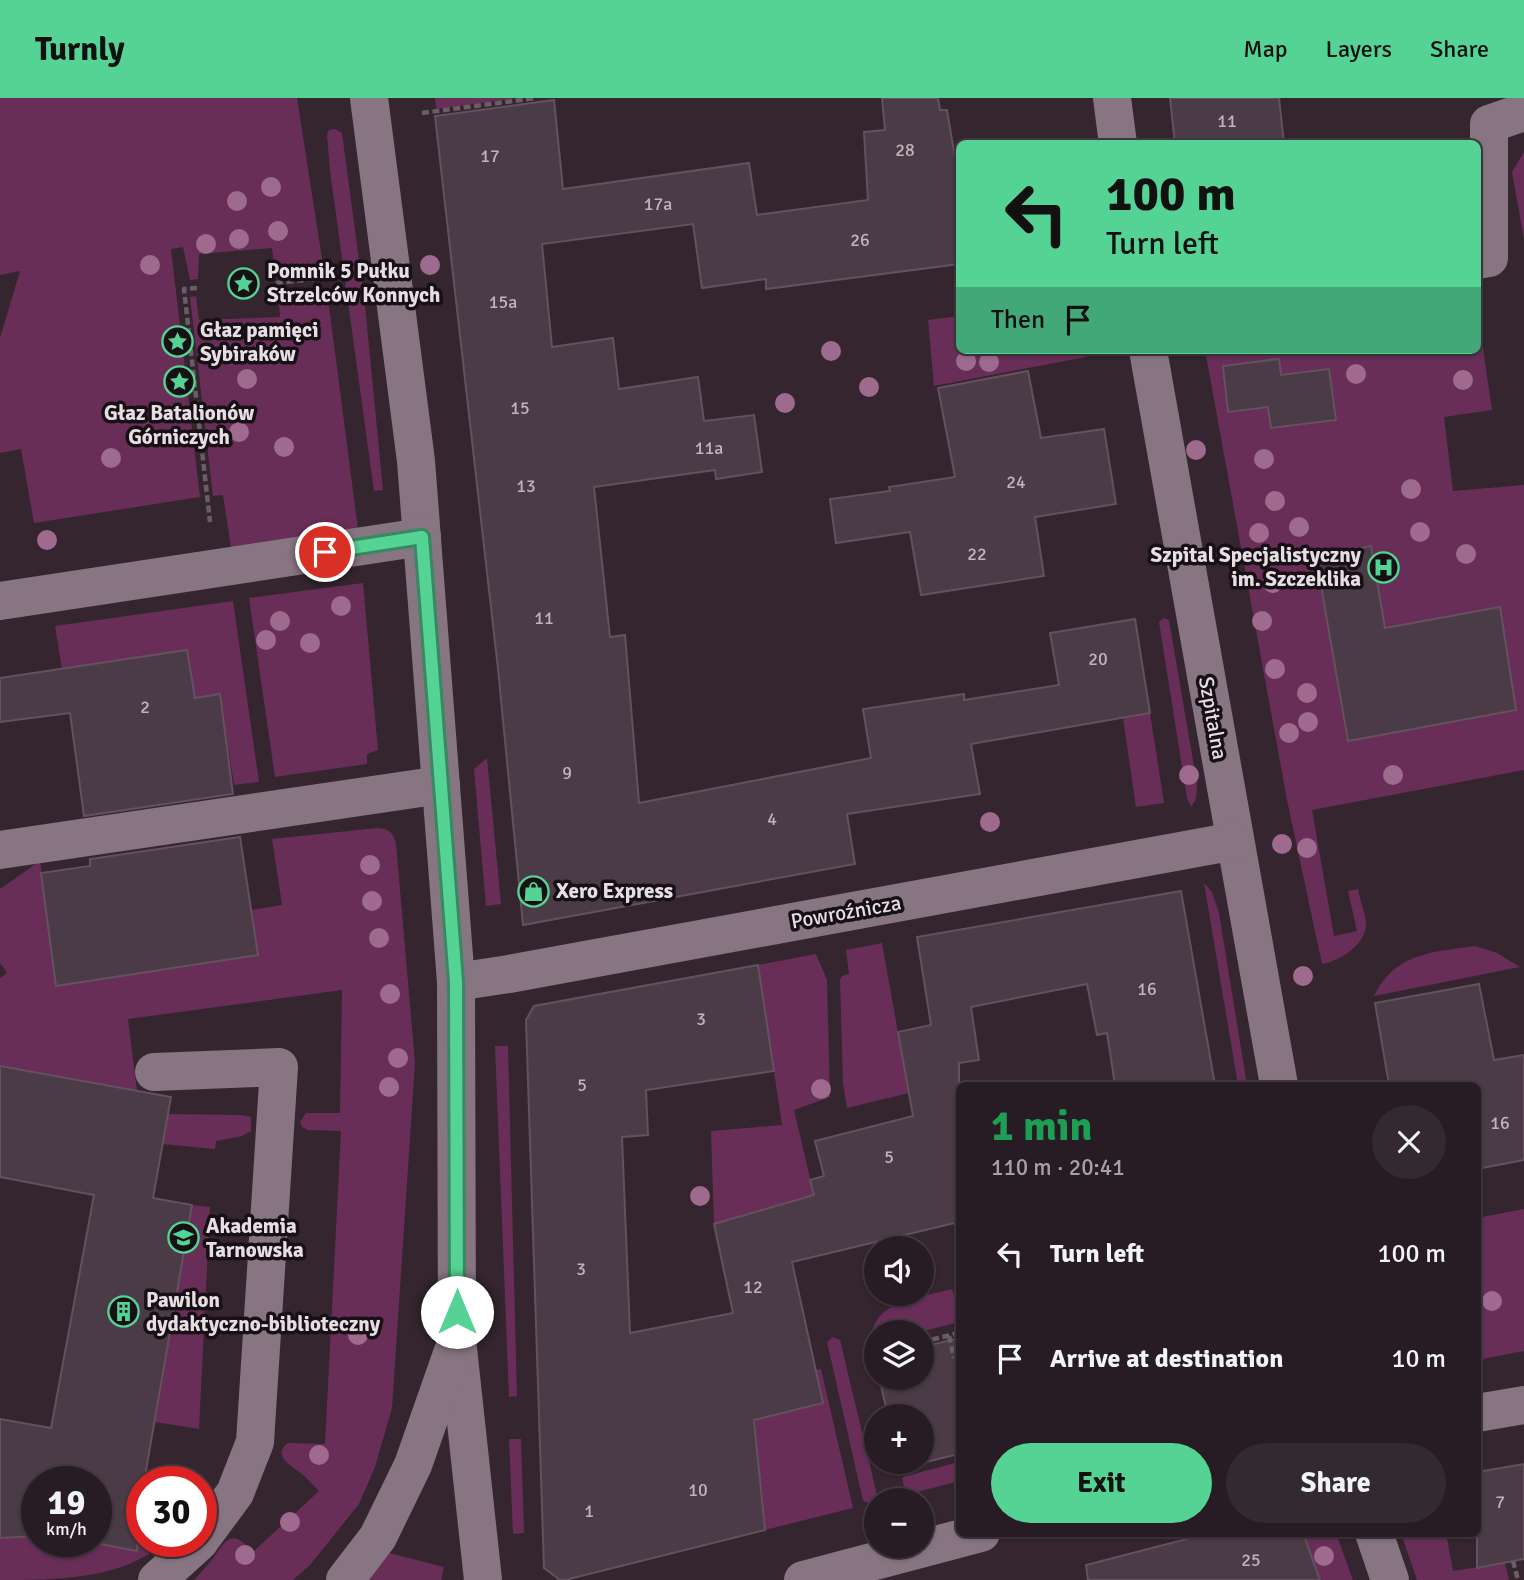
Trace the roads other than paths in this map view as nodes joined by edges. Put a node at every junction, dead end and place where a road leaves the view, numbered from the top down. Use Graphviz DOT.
graph roads {
  1 [pos="369,98"];
  2 [pos="1112,98"];
  3 [pos="1524,112"];
  4 [pos="1117,140"];
  5 [pos="1481,259"];
  6 [pos="1149,354"];
  7 [pos="422,537"];
  8 [pos="0,601"];
  9 [pos="441,785"];
  10 [pos="1235,841"];
  11 [pos="0,850"];
  12 [pos="456,982"];
  13 [pos="154,1072"];
  14 [pos="1278,1082"];
  15 [pos="457,1339"];
  16 [pos="1524,1405"];
  17 [pos="1481,1412"];
  18 [pos="217,1516"];
  19 [pos="966,1537"];
  20 [pos="1375,1537"];
  21 [pos="182,1557"];
  22 [pos="157,1580"];
  23 [pos="345,1580"];
  24 [pos="483,1580"];
  25 [pos="803,1580"];
  26 [pos="1391,1580"];
  1 -- 7 [label="street"];
  2 -- 4 [label="street"];
  3 -- 5 [label="street"];
  6 -- 10 [label="street, Szpitalna"];
  7 -- 8 [label="street"];
  7 -- 9 [label="street"];
  9 -- 11 [label="street"];
  9 -- 12 [label="street"];
  10 -- 12 [label="street, Powroźnicza"];
  10 -- 14 [label="street, Szpitalna"];
  12 -- 15 [label="street"];
  13 -- 18 [label="street"];
  15 -- 23 [label="street"];
  15 -- 24 [label="street"];
  16 -- 17 [label="street"];
  19 -- 25 [label="street"];
  20 -- 26 [label="street"];
  21 -- 22 [label="street"];
}
